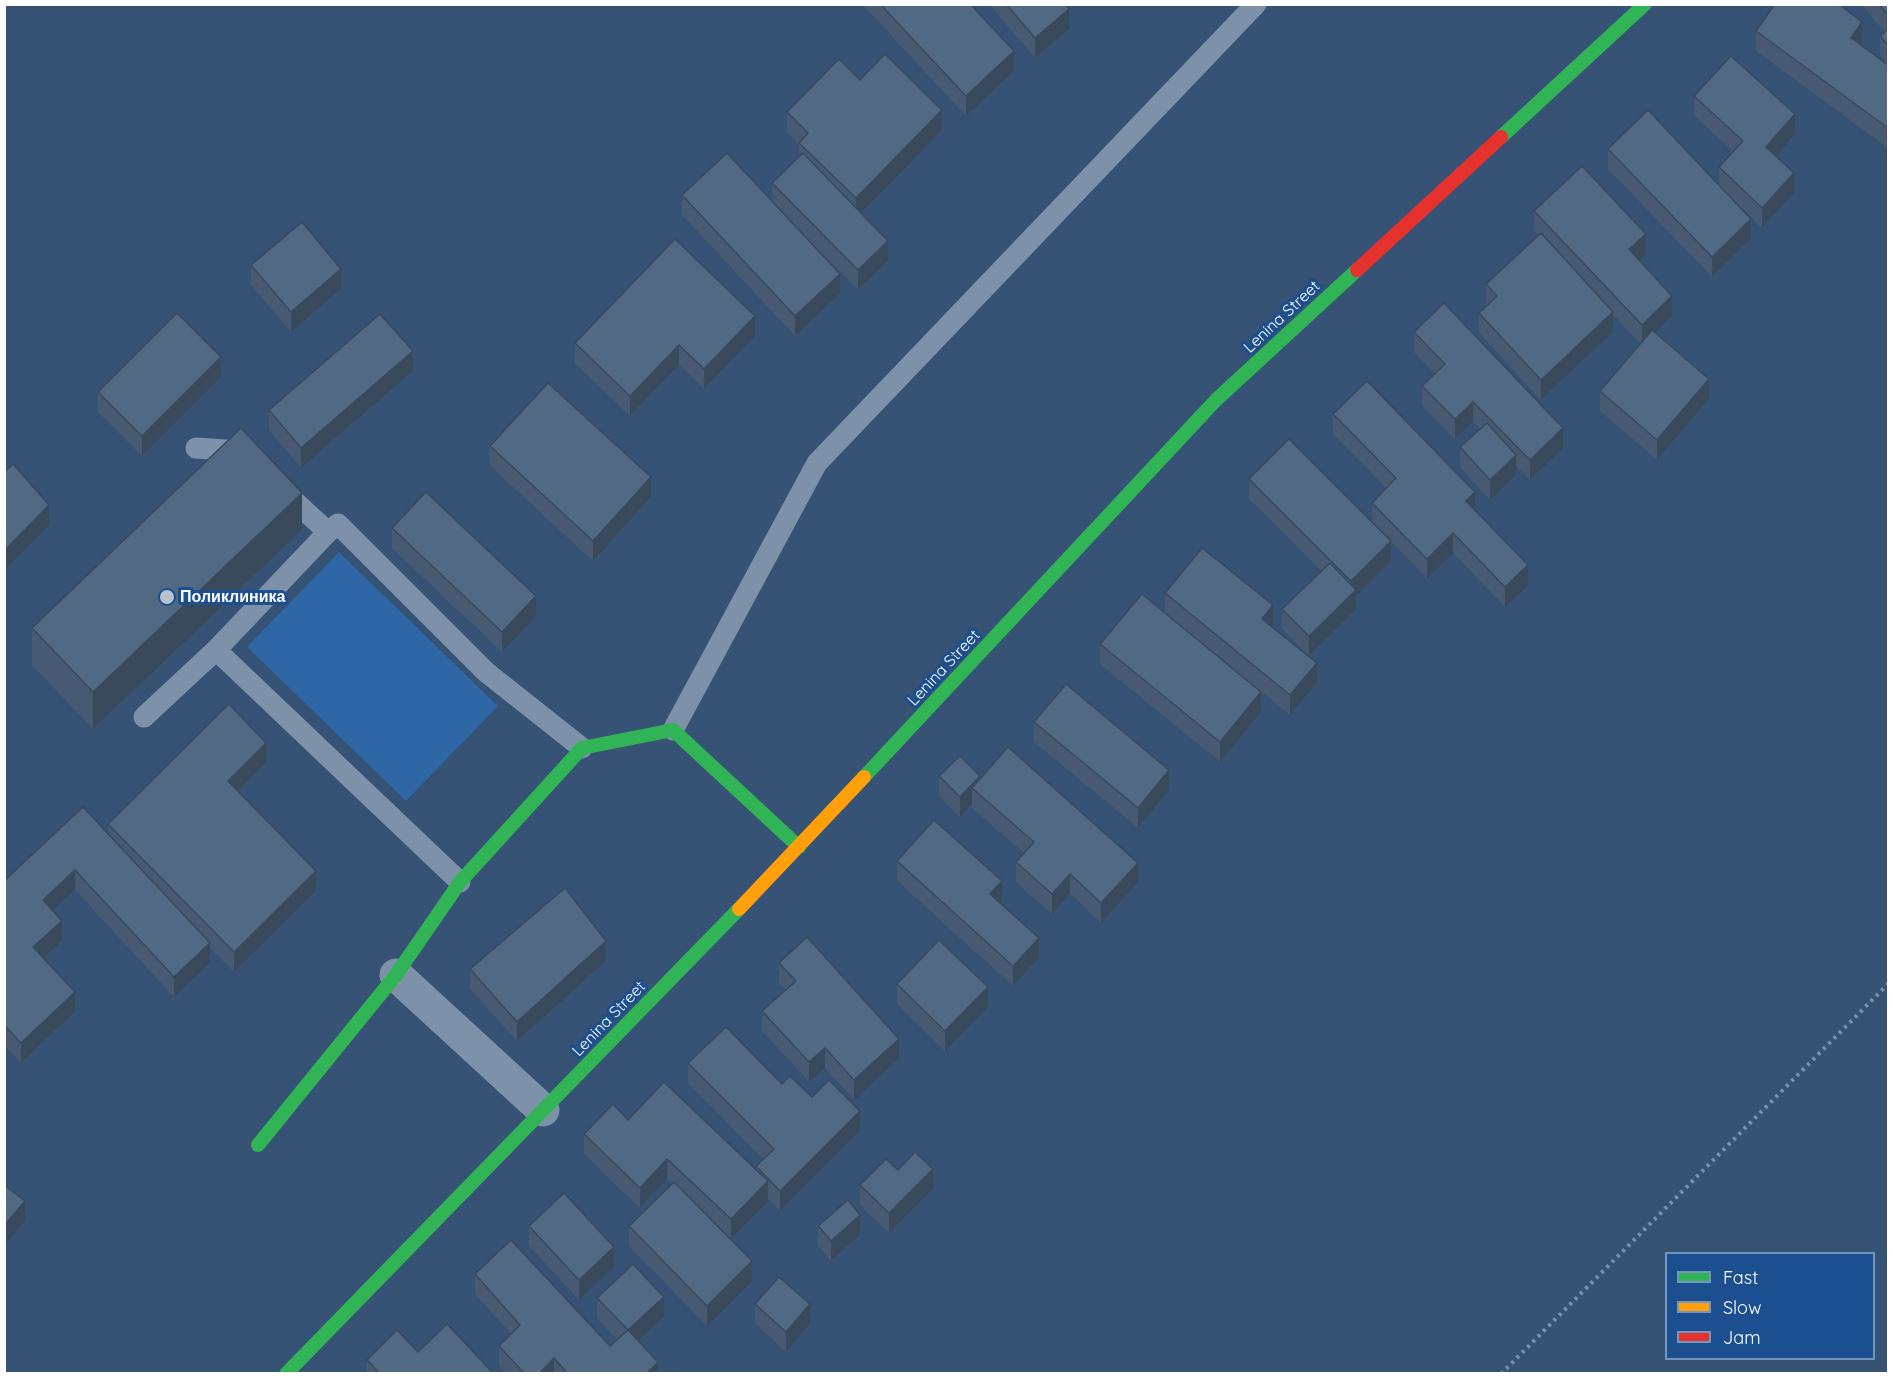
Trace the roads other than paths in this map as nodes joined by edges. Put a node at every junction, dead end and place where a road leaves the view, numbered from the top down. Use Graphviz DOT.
graph roads {
  1 [pos="1256,4"];
  2 [pos="1645,4"];
  3 [pos="196,448"];
  4 [pos="327,532"];
  5 [pos="216,651"];
  6 [pos="144,717"];
  7 [pos="673,730"];
  8 [pos="582,748"];
  9 [pos="799,847"];
  10 [pos="460,882"];
  11 [pos="396,975"];
  12 [pos="543,1110"];
  13 [pos="258,1145"];
  14 [pos="286,1374"];
  1 -- 7 [label="lane"];
  2 -- 9 [label="street, Lenina Street"];
  3 -- 4 [label="lane"];
  4 -- 5 [label="lane"];
  4 -- 8 [label="lane"];
  5 -- 6 [label="lane"];
  5 -- 10 [label="lane"];
  7 -- 8 [label="street"];
  7 -- 9 [label="street"];
  8 -- 10 [label="street"];
  9 -- 12 [label="street, Lenina Street"];
  10 -- 11 [label="street"];
  11 -- 12 [label="street"];
  11 -- 13 [label="street"];
  12 -- 14 [label="street, Lenina Street"];
}
